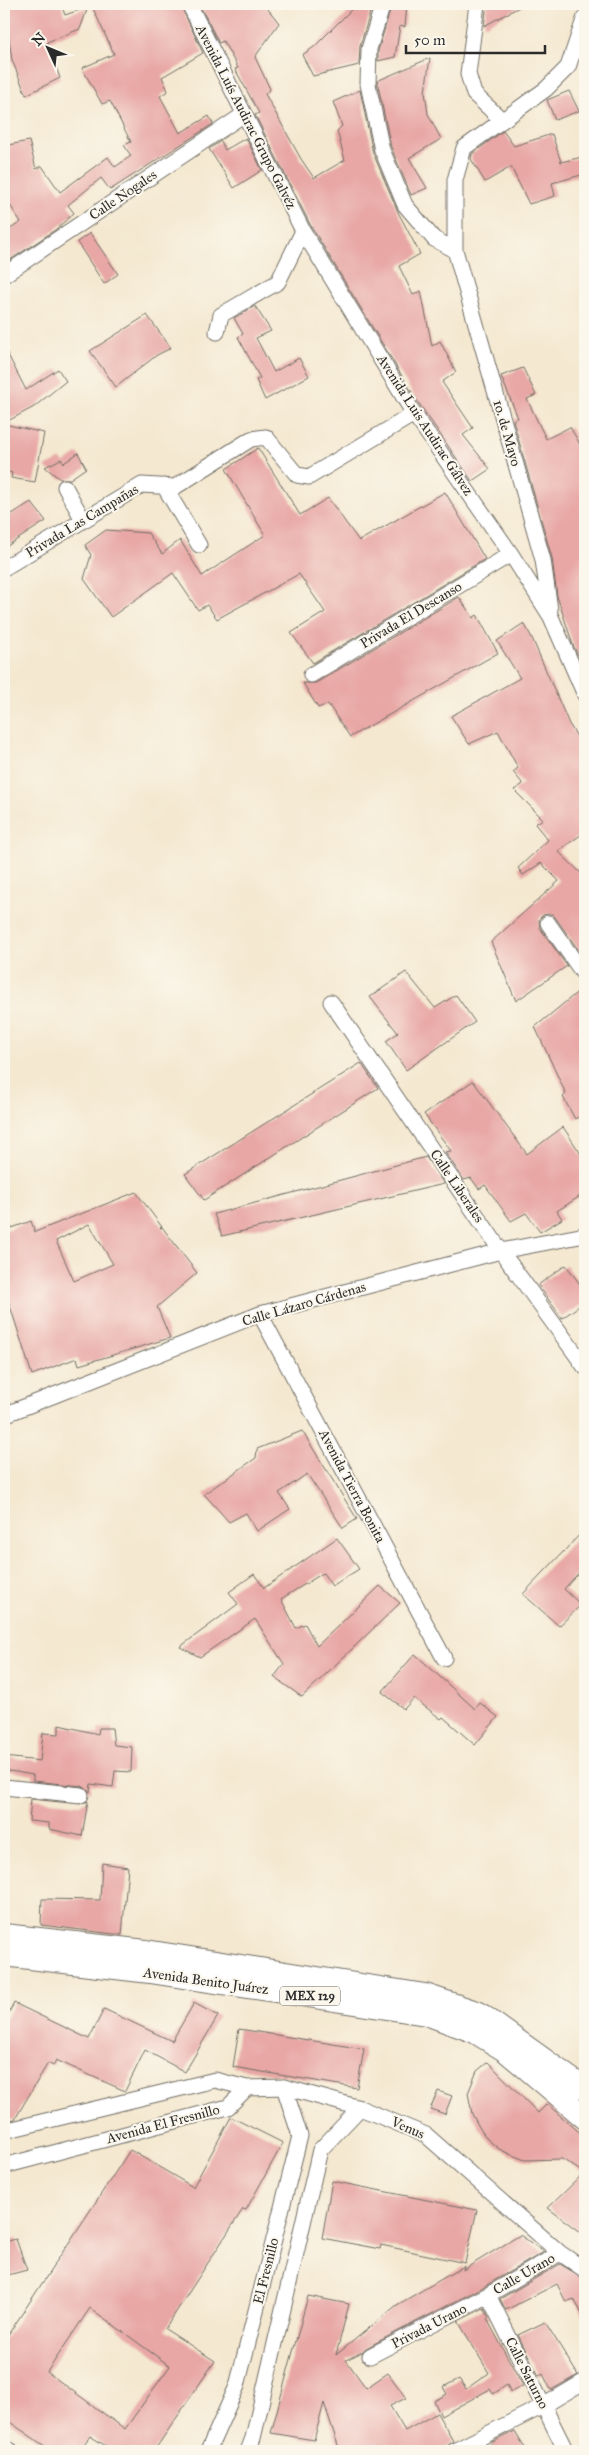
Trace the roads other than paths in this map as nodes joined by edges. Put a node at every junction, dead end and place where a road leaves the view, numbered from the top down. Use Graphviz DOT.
graph roads {
  1 [pos="189,4"];
  2 [pos="383,4"];
  3 [pos="477,4"];
  4 [pos="582,4"];
  5 [pos="585,17"];
  6 [pos="568,67"];
  7 [pos="243,115"];
  8 [pos="502,120"];
  9 [pos="303,231"];
  10 [pos="455,250"];
  11 [pos="4,275"];
  12 [pos="217,332"];
  13 [pos="414,414"];
  14 [pos="164,486"];
  15 [pos="65,487"];
  16 [pos="83,520"];
  17 [pos="199,545"];
  18 [pos="511,554"];
  19 [pos="4,568"];
  20 [pos="551,616"];
  21 [pos="311,675"];
  22 [pos="585,695"];
  23 [pos="548,923"];
  24 [pos="585,976"];
  25 [pos="331,1002"];
  26 [pos="585,1235"];
  27 [pos="501,1251"];
  28 [pos="260,1314"];
  29 [pos="585,1367"];
  30 [pos="4,1415"];
  31 [pos="444,1658"];
  32 [pos="4,1787"];
  33 [pos="81,1795"];
  34 [pos="4,1935"];
  35 [pos="4,1955"];
  36 [pos="284,2087"];
  37 [pos="247,2088"];
  38 [pos="585,2089"];
  39 [pos="360,2108"];
  40 [pos="585,2118"];
  41 [pos="4,2131"];
  42 [pos="300,2136"];
  43 [pos="323,2147"];
  44 [pos="4,2166"];
  45 [pos="560,2253"];
  46 [pos="585,2270"];
  47 [pos="488,2295"];
  48 [pos="370,2356"];
  49 [pos="585,2381"];
  50 [pos="543,2406"];
  51 [pos="4,2447"];
  52 [pos="11,2451"];
  53 [pos="208,2451"];
  54 [pos="248,2451"];
  55 [pos="454,2451"];
  56 [pos="566,2451"];
  1 -- 7 [label="street, Avenida Luís Audirac Grupo Galvéz"];
  2 -- 10 [label="street"];
  3 -- 8 [label="street"];
  4 -- 6 [label="street"];
  5 -- 6 [label="street"];
  6 -- 8 [label="street, 1o. de Mayo"];
  7 -- 9 [label="street, Avenida Luís Audirac Grupo Galvéz"];
  7 -- 11 [label="street, Calle Nogales"];
  8 -- 10 [label="street, 1o. de Mayo"];
  9 -- 12 [label="street"];
  9 -- 13 [label="street, Avenida Luis Audirac Gálvez"];
  10 -- 20 [label="street, 1o. de Mayo"];
  13 -- 14 [label="street, Privada Las Campañas"];
  13 -- 18 [label="street, Avenida Luis Audirac Gálvez"];
  14 -- 16 [label="street, Privada Las Campañas"];
  14 -- 17 [label="street"];
  15 -- 16 [label="street"];
  16 -- 19 [label="street, Privada Las Campañas"];
  18 -- 20 [label="street, Avenida Luis Audirac Gálvez"];
  18 -- 21 [label="street, Privada El Descanso"];
  20 -- 22 [label="street"];
  23 -- 24 [label="street"];
  25 -- 27 [label="street, Calle Liberales"];
  26 -- 27 [label="street, Calle Lázaro Cárdenas"];
  27 -- 28 [label="street, Calle Lázaro Cárdenas"];
  27 -- 29 [label="street, Calle Liberales"];
  28 -- 30 [label="street, Calle Lázaro Cárdenas"];
  28 -- 31 [label="street, Avenida Tierra Bonita"];
  32 -- 33 [label="street"];
  34 -- 38 [label="main road, Avenida Benito Juárez / MEX 129"];
  35 -- 40 [label="main road, Avenida Benito Juárez / MEX 129"];
  36 -- 37 [label="street, Venus"];
  36 -- 39 [label="street, Venus"];
  36 -- 42 [label="street"];
  37 -- 41 [label="street, Avenida El Fresnillo"];
  37 -- 44 [label="street, Avenida El Fresnillo"];
  39 -- 43 [label="street, El Fresnillo"];
  39 -- 45 [label="street, Venus"];
  42 -- 43 [label="street"];
  42 -- 53 [label="street, El Fresnillo"];
  43 -- 54 [label="street, El Fresnillo"];
  45 -- 46 [label="street, Venus"];
  45 -- 47 [label="street, Calle Urano"];
  47 -- 48 [label="street, Privada Urano"];
  47 -- 50 [label="street, Calle Saturno"];
  49 -- 50 [label="street"];
  50 -- 55 [label="street"];
  50 -- 56 [label="street, Calle Saturno"];
  51 -- 52 [label="street"];
}
